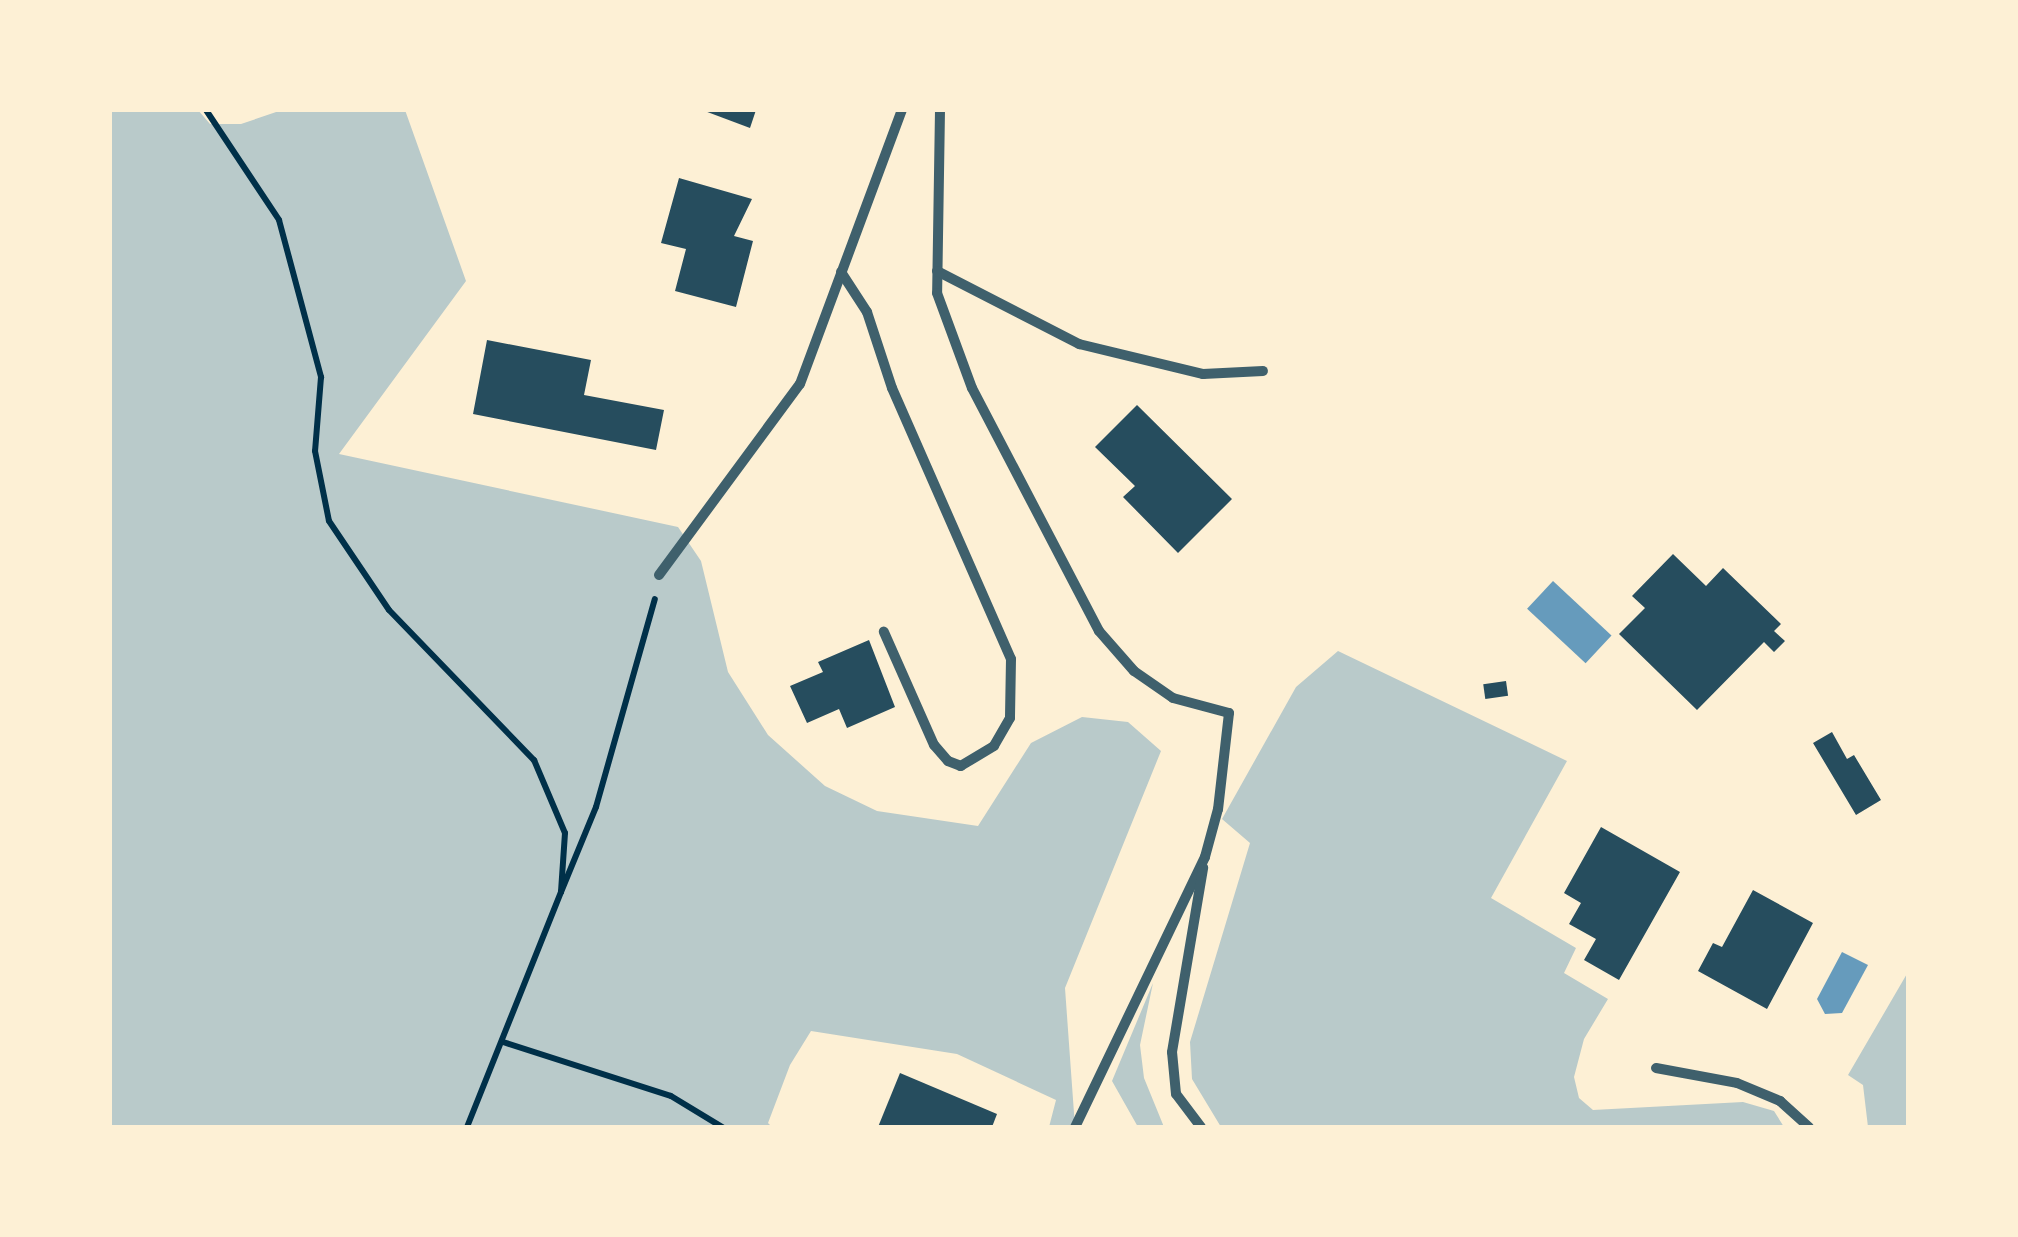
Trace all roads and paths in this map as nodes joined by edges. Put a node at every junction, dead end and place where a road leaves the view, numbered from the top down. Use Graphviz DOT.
graph roads {
  1 [pos="206,110"];
  2 [pos="902,110"];
  3 [pos="940,110"];
  4 [pos="936,271"];
  5 [pos="841,272"];
  6 [pos="1263,371"];
  7 [pos="659,575"];
  8 [pos="884,632"];
  9 [pos="1205,857"];
  10 [pos="561,892"];
  11 [pos="503,1042"];
  12 [pos="1656,1068"];
  13 [pos="467,1127"];
  14 [pos="722,1127"];
  15 [pos="1076,1127"];
  16 [pos="1201,1127"];
  17 [pos="1809,1127"];
  1 -- 10 [label="path"];
  2 -- 5 [label="street"];
  3 -- 4 [label="street"];
  4 -- 6 [label="street"];
  4 -- 9 [label="street"];
  5 -- 7 [label="street"];
  5 -- 8 [label="street"];
  7 -- 10 [label="path"];
  9 -- 15 [label="street"];
  9 -- 16 [label="street"];
  10 -- 11 [label="path"];
  11 -- 13 [label="path"];
  11 -- 14 [label="path"];
  12 -- 17 [label="street"];
}
